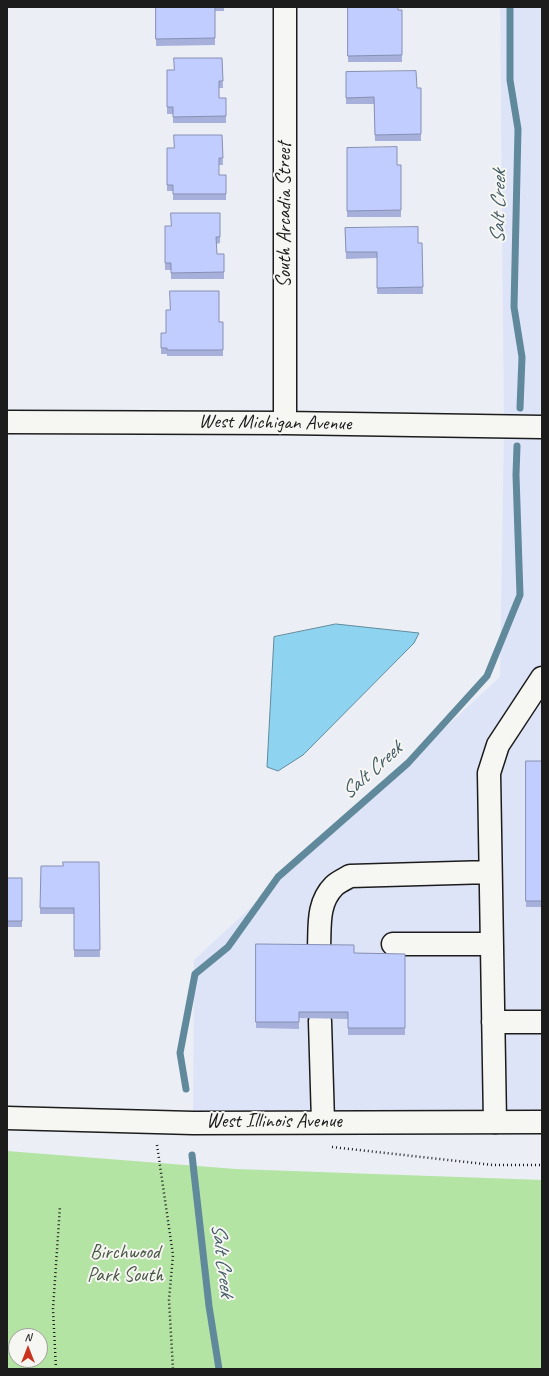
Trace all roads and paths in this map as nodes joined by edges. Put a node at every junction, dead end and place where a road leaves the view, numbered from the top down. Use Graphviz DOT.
graph roads {
  1 [pos="285,7"];
  2 [pos="7,422"];
  3 [pos="285,423"];
  4 [pos="542,427"];
  5 [pos="542,678"];
  6 [pos="490,872"];
  7 [pos="393,944"];
  8 [pos="492,944"];
  9 [pos="319,948"];
  10 [pos="320,1022"];
  11 [pos="493,1022"];
  12 [pos="542,1022"];
  13 [pos="7,1118"];
  14 [pos="323,1122"];
  15 [pos="494,1122"];
  16 [pos="542,1122"];
  17 [pos="157,1142"];
  18 [pos="326,1145"];
  19 [pos="542,1165"];
  20 [pos="60,1206"];
  21 [pos="56,1369"];
  22 [pos="173,1369"];
  1 -- 3 [label="street, South Arcadia Street"];
  2 -- 3 [label="street, West Michigan Avenue"];
  3 -- 4 [label="street, West Michigan Avenue"];
  5 -- 6 [label="street"];
  6 -- 8 [label="street"];
  6 -- 9 [label="street"];
  7 -- 8 [label="street"];
  8 -- 11 [label="street"];
  10 -- 14 [label="street"];
  11 -- 12 [label="street"];
  11 -- 15 [label="street"];
  13 -- 14 [label="street, West Illinois Avenue"];
  14 -- 15 [label="street, West Illinois Avenue"];
  15 -- 16 [label="street, West Illinois Avenue"];
  17 -- 22 [label="path"];
  18 -- 19 [label="path"];
  20 -- 21 [label="path"];
}
